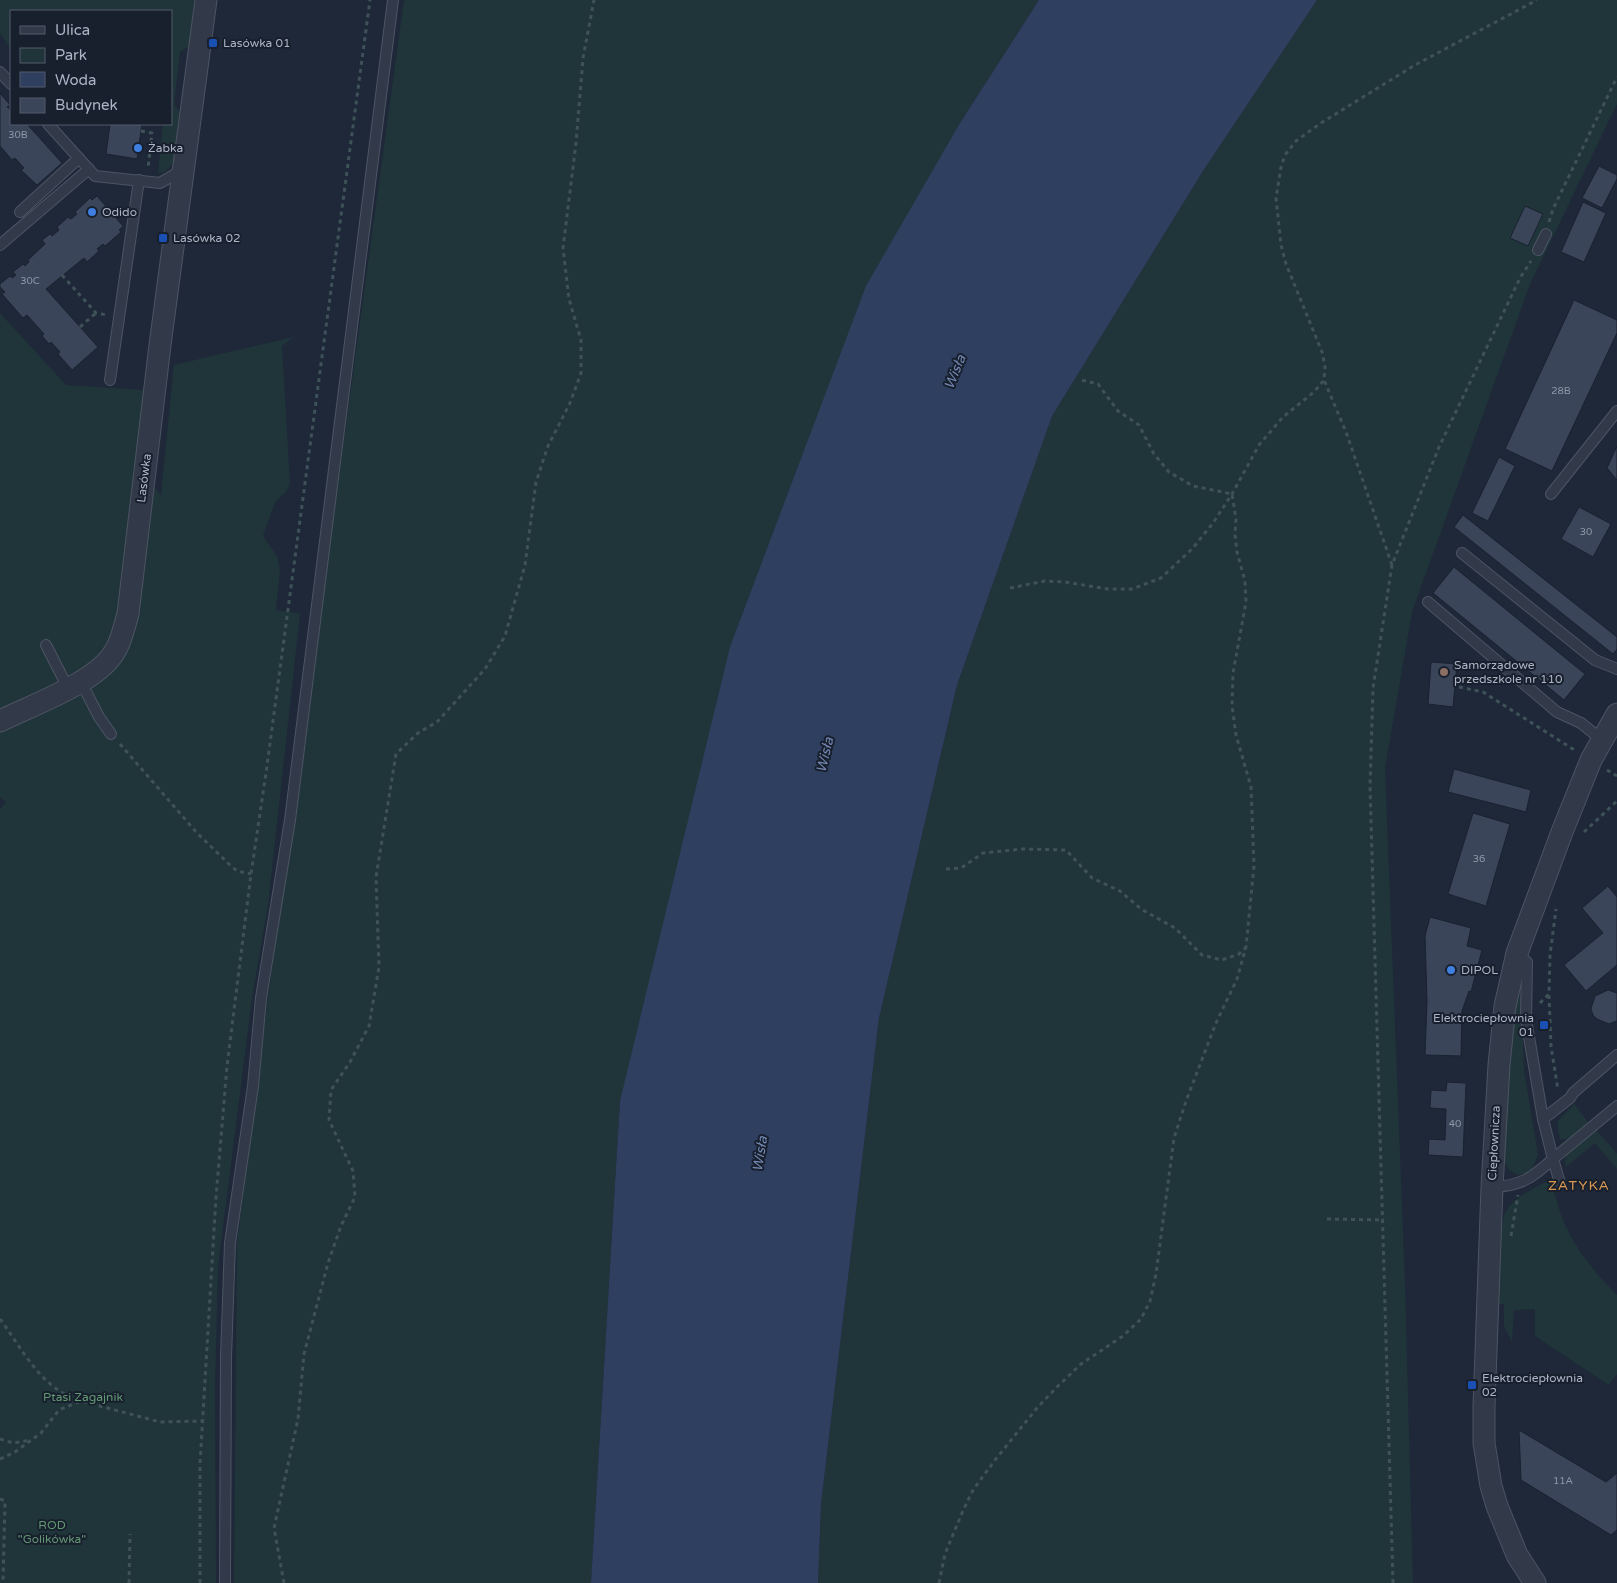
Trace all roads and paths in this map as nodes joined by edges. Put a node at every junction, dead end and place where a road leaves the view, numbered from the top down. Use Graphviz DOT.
graph roads {
  1 [pos="206,0"];
  2 [pos="370,0"];
  3 [pos="393,0"];
  4 [pos="594,0"];
  5 [pos="1537,0"];
  6 [pos="0,72"];
  7 [pos="1617,77"];
  8 [pos="10,83"];
  9 [pos="49,125"];
  10 [pos="141,131"];
  11 [pos="79,158"];
  12 [pos="89,168"];
  13 [pos="184,169"];
  14 [pos="153,172"];
  15 [pos="139,180"];
  16 [pos="20,212"];
  17 [pos="1546,234"];
  18 [pos="0,244"];
  19 [pos="1538,250"];
  20 [pos="62,276"];
  21 [pos="96,313"];
  22 [pos="120,317"];
  23 [pos="80,327"];
  24 [pos="110,380"];
  25 [pos="1081,380"];
  26 [pos="1324,380"];
  27 [pos="1617,411"];
  28 [pos="1232,494"];
  29 [pos="1552,494"];
  30 [pos="1462,554"];
  31 [pos="1392,565"];
  32 [pos="1010,588"];
  33 [pos="1428,602"];
  34 [pos="46,645"];
  35 [pos="1617,669"];
  36 [pos="74,685"];
  37 [pos="1459,687"];
  38 [pos="1617,714"];
  39 [pos="0,721"];
  40 [pos="111,734"];
  41 [pos="1602,740"];
  42 [pos="1591,760"];
  43 [pos="1617,776"];
  44 [pos="1617,802"];
  45 [pos="1582,834"];
  46 [pos="946,870"];
  47 [pos="251,874"];
  48 [pos="1557,899"];
  49 [pos="1246,947"];
  50 [pos="1517,953"];
  51 [pos="1549,994"];
  52 [pos="1526,1018"];
  53 [pos="1617,1055"];
  54 [pos="1560,1094"];
  55 [pos="1617,1106"];
  56 [pos="1544,1119"];
  57 [pos="1553,1159"];
  58 [pos="1560,1184"];
  59 [pos="1492,1186"];
  60 [pos="1327,1219"];
  61 [pos="1384,1220"];
  62 [pos="0,1319"];
  63 [pos="81,1401"];
  64 [pos="202,1421"];
  65 [pos="0,1439"];
  66 [pos="32,1440"];
  67 [pos="0,1458"];
  68 [pos="0,1499"];
  69 [pos="130,1534"];
  70 [pos="3,1583"];
  71 [pos="129,1583"];
  72 [pos="200,1583"];
  73 [pos="225,1583"];
  74 [pos="284,1583"];
  75 [pos="939,1583"];
  76 [pos="1393,1583"];
  77 [pos="1535,1583"];
  1 -- 13 [label="street, Lasówka"];
  2 -- 47 [label="path"];
  3 -- 73 [label="lane"];
  4 -- 74 [label="path"];
  5 -- 26 [label="path"];
  6 -- 8 [label="lane"];
  7 -- 17 [label="path"];
  9 -- 11 [label="lane"];
  10 -- 14 [label="path"];
  11 -- 12 [label="lane"];
  11 -- 16 [label="lane"];
  12 -- 15 [label="lane"];
  12 -- 18 [label="lane"];
  13 -- 15 [label="lane"];
  13 -- 36 [label="street, Lasówka"];
  15 -- 22 [label="lane"];
  17 -- 19 [label="lane"];
  19 -- 31 [label="path"];
  20 -- 21 [label="path"];
  21 -- 22 [label="path"];
  21 -- 23 [label="path"];
  22 -- 24 [label="lane"];
  25 -- 28 [label="path"];
  26 -- 28 [label="path"];
  26 -- 31 [label="path"];
  27 -- 29 [label="lane"];
  28 -- 32 [label="path"];
  28 -- 49 [label="path"];
  30 -- 35 [label="lane"];
  31 -- 61 [label="path"];
  33 -- 41 [label="lane"];
  34 -- 36 [label="lane"];
  36 -- 39 [label="street, Lasówka"];
  36 -- 40 [label="lane"];
  37 -- 42 [label="path"];
  38 -- 41 [label="street, Ciepłownicza"];
  40 -- 47 [label="path"];
  41 -- 42 [label="street, Ciepłownicza"];
  42 -- 43 [label="path"];
  42 -- 50 [label="street, Ciepłownicza"];
  44 -- 45 [label="path"];
  46 -- 49 [label="path"];
  47 -- 64 [label="path"];
  48 -- 51 [label="path"];
  49 -- 75 [label="path"];
  50 -- 52 [label="lane"];
  50 -- 59 [label="street, Ciepłownicza"];
  51 -- 52 [label="path"];
  51 -- 54 [label="path"];
  52 -- 56 [label="lane"];
  53 -- 56 [label="lane"];
  55 -- 57 [label="lane"];
  56 -- 57 [label="lane"];
  57 -- 58 [label="lane"];
  57 -- 59 [label="lane"];
  59 -- 77 [label="street, Ciepłownicza"];
  60 -- 61 [label="path"];
  61 -- 76 [label="path"];
  62 -- 63 [label="path"];
  63 -- 64 [label="path"];
  63 -- 66 [label="path"];
  64 -- 72 [label="path"];
  65 -- 66 [label="path"];
  66 -- 67 [label="path"];
  68 -- 70 [label="path"];
  69 -- 71 [label="path"];
}
